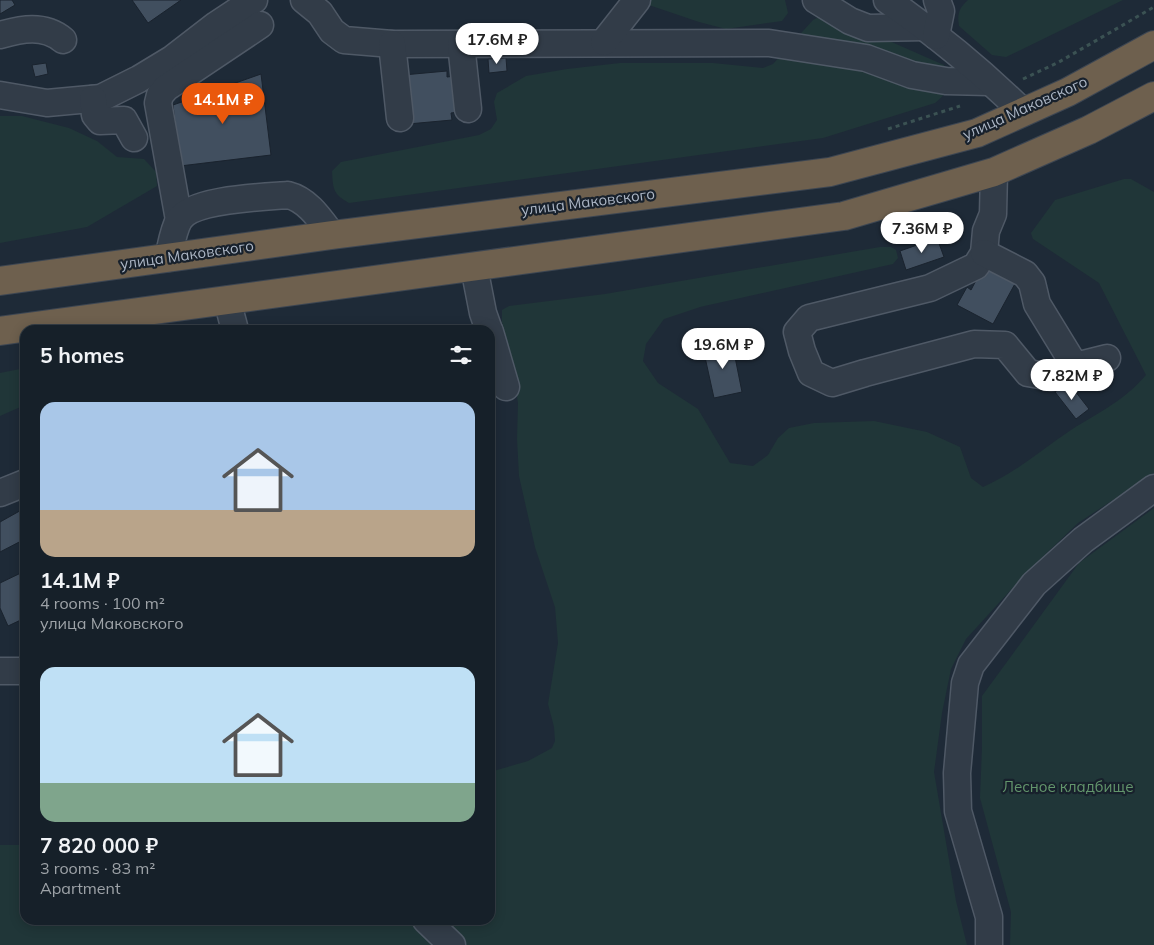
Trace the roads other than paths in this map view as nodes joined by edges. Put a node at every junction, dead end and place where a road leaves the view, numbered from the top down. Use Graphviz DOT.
graph roads {
  1 [pos="254,0"];
  2 [pos="304,0"];
  3 [pos="637,0"];
  4 [pos="816,0"];
  5 [pos="886,0"];
  6 [pos="937,0"];
  7 [pos="260,25"];
  8 [pos="931,32"];
  9 [pos="0,35"];
  10 [pos="63,40"];
  11 [pos="604,42"];
  12 [pos="392,44"];
  13 [pos="461,44"];
  14 [pos="1154,45"];
  15 [pos="219,75"];
  16 [pos="995,86"];
  17 [pos="0,94"];
  18 [pos="1154,96"];
  19 [pos="93,99"];
  20 [pos="158,103"];
  21 [pos="468,109"];
  22 [pos="1023,112"];
  23 [pos="400,118"];
  24 [pos="134,138"];
  25 [pos="994,172"];
  26 [pos="179,220"];
  27 [pos="332,235"];
  28 [pos="984,253"];
  29 [pos="168,258"];
  30 [pos="474,267"];
  31 [pos="0,281"];
  32 [pos="227,300"];
  33 [pos="44,325"];
  34 [pos="234,325"];
  35 [pos="487,325"];
  36 [pos="20,328"];
  37 [pos="0,331"];
  38 [pos="495,348"];
  39 [pos="1107,358"];
  40 [pos="1076,366"];
  41 [pos="506,387"];
  42 [pos="20,485"];
  43 [pos="1154,488"];
  44 [pos="0,493"];
  45 [pos="0,671"];
  46 [pos="20,671"];
  47 [pos="431,925"];
  48 [pos="452,945"];
  49 [pos="989,945"];
  1 -- 19 [label="lane"];
  2 -- 12 [label="lane"];
  3 -- 11 [label="lane"];
  4 -- 8 [label="lane"];
  5 -- 8 [label="lane"];
  6 -- 8 [label="lane"];
  7 -- 20 [label="lane"];
  8 -- 16 [label="lane"];
  9 -- 10 [label="lane"];
  11 -- 13 [label="lane"];
  11 -- 16 [label="lane"];
  12 -- 13 [label="lane"];
  12 -- 23 [label="lane"];
  13 -- 21 [label="lane"];
  14 -- 22 [label="highway, улица Маковского"];
  15 -- 20 [label="lane"];
  16 -- 22 [label="lane"];
  17 -- 19 [label="lane"];
  18 -- 25 [label="highway"];
  19 -- 24 [label="lane"];
  20 -- 26 [label="lane"];
  22 -- 27 [label="highway, улица Маковского"];
  25 -- 28 [label="lane"];
  25 -- 30 [label="highway"];
  26 -- 27 [label="lane"];
  26 -- 29 [label="lane"];
  27 -- 29 [label="highway, улица Маковского"];
  28 -- 40 [label="lane"];
  28 -- 40 [label="lane"];
  29 -- 31 [label="highway, улица Маковского"];
  30 -- 32 [label="highway"];
  30 -- 35 [label="lane"];
  32 -- 33 [label="highway"];
  32 -- 34 [label="lane"];
  36 -- 37 [label="highway"];
  38 -- 41 [label="lane"];
  39 -- 40 [label="lane"];
  42 -- 44 [label="lane"];
  43 -- 49 [label="lane"];
  45 -- 46 [label="lane"];
  47 -- 48 [label="lane"];
}
